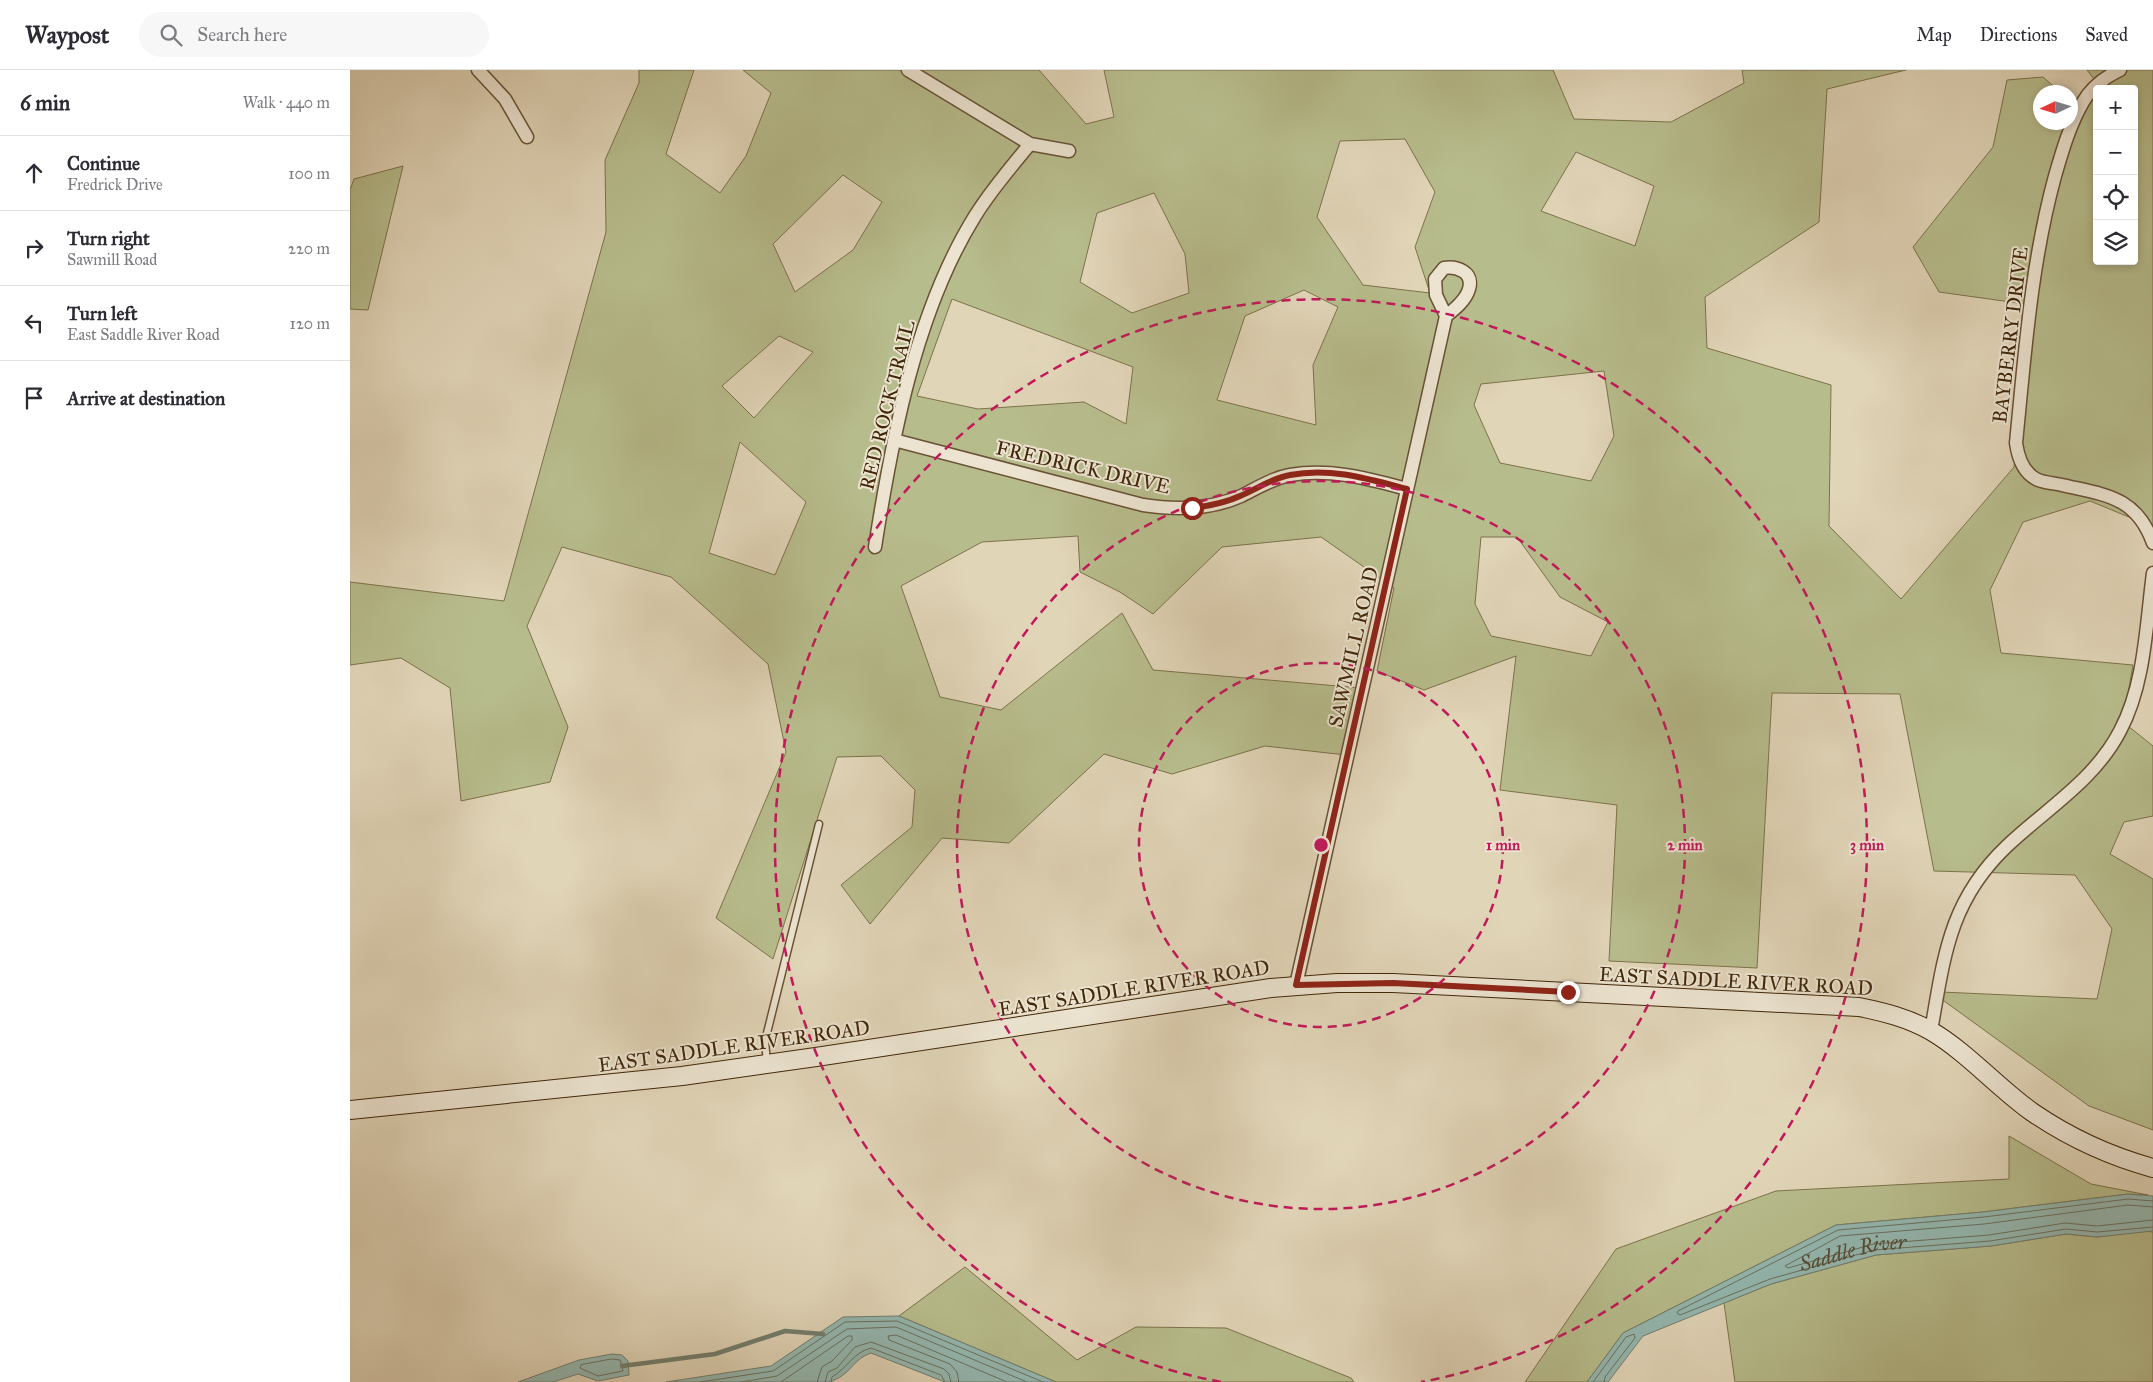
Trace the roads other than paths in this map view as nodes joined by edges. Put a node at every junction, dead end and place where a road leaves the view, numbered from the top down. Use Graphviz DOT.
graph roads {
  1 [pos="478,70"];
  2 [pos="908,70"];
  3 [pos="2120,70"];
  4 [pos="527,137"];
  5 [pos="1030,144"];
  6 [pos="1069,151"];
  7 [pos="1446,316"];
  8 [pos="894,440"];
  9 [pos="1407,489"];
  10 [pos="2153,543"];
  11 [pos="875,546"];
  12 [pos="2153,573"];
  13 [pos="819,824"];
  14 [pos="1296,985"];
  15 [pos="1931,1031"];
  16 [pos="768,1064"];
  17 [pos="350,1110"];
  18 [pos="2153,1168"];
  1 -- 4 [label="street"];
  2 -- 5 [label="street"];
  3 -- 10 [label="street, BAYBERRY DRIVE"];
  5 -- 6 [label="street"];
  5 -- 8 [label="street, RED ROCK TRAIL"];
  7 -- 9 [label="street, SAWMILL ROAD"];
  8 -- 9 [label="street, FREDRICK DRIVE"];
  8 -- 11 [label="street, RED ROCK TRAIL"];
  9 -- 14 [label="street, SAWMILL ROAD"];
  12 -- 15 [label="street"];
  13 -- 16 [label="lane"];
  14 -- 15 [label="main road, EAST SADDLE RIVER ROAD"];
  14 -- 16 [label="main road, EAST SADDLE RIVER ROAD"];
  15 -- 18 [label="main road, EAST SADDLE RIVER ROAD"];
  16 -- 17 [label="main road, EAST SADDLE RIVER ROAD"];
}
